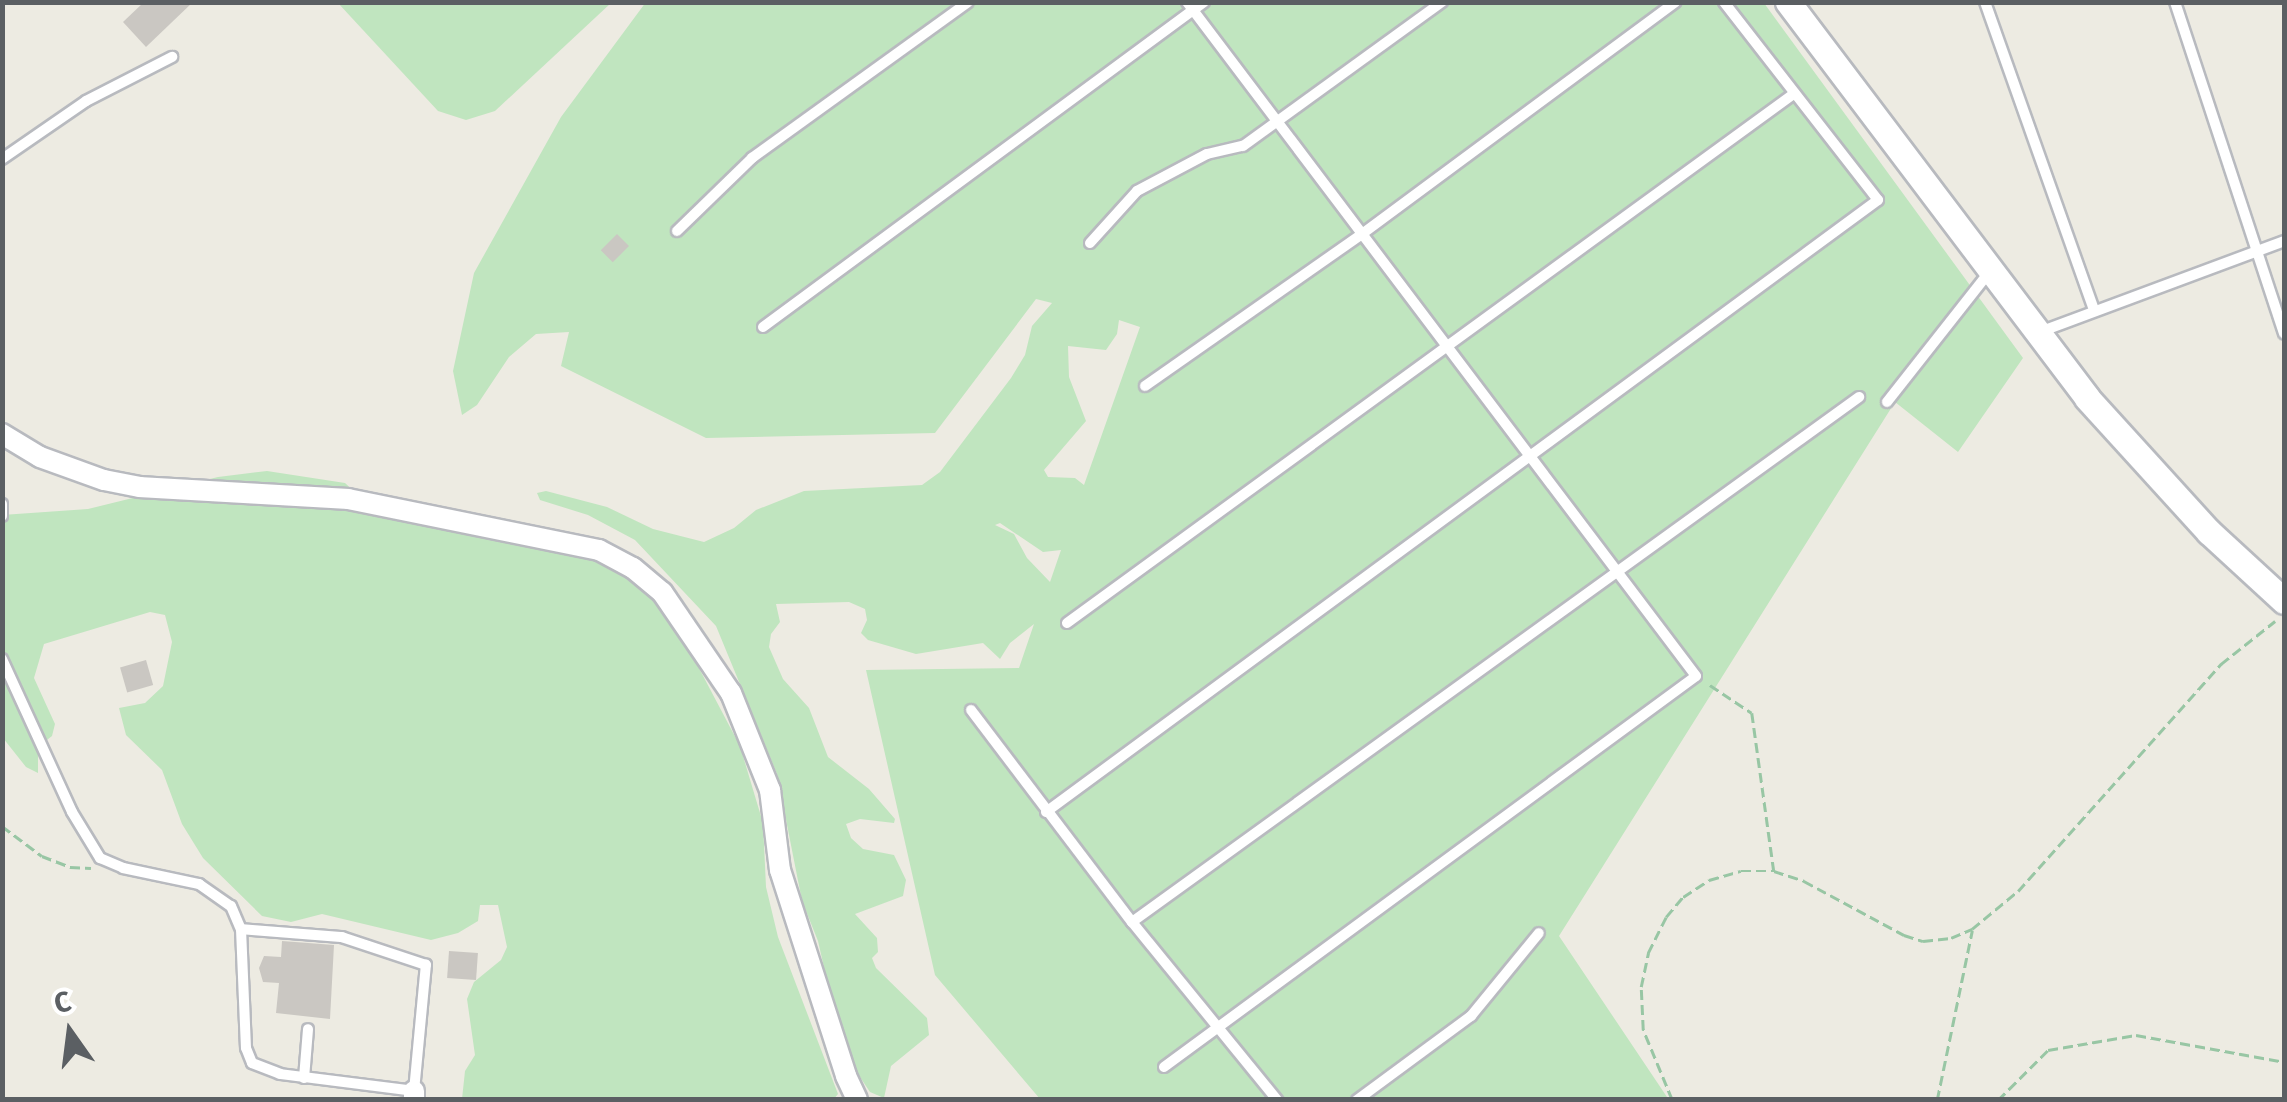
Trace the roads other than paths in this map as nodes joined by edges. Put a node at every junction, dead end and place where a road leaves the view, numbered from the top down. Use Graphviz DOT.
graph roads {
  1 [pos="968,2"];
  2 [pos="1204,2"];
  3 [pos="1442,2"];
  4 [pos="1676,2"];
  5 [pos="1724,2"];
  6 [pos="1788,2"];
  7 [pos="1986,2"];
  8 [pos="2174,2"];
  9 [pos="1190,6"];
  10 [pos="172,57"];
  11 [pos="1795,93"];
  12 [pos="1276,120"];
  13 [pos="2,159"];
  14 [pos="677,230"];
  15 [pos="1362,234"];
  16 [pos="2284,241"];
  17 [pos="1090,243"];
  18 [pos="2256,252"];
  19 [pos="1990,270"];
  20 [pos="2094,310"];
  21 [pos="763,327"];
  22 [pos="2037,332"];
  23 [pos="2284,334"];
  24 [pos="1445,344"];
  25 [pos="1145,386"];
  26 [pos="1859,397"];
  27 [pos="1887,402"];
  28 [pos="2,434"];
  29 [pos="1531,458"];
  30 [pos="2,504"];
  31 [pos="2,516"];
  32 [pos="1617,570"];
  33 [pos="2284,601"];
  34 [pos="1067,622"];
  35 [pos="2,659"];
  36 [pos="971,710"];
  37 [pos="1046,812"];
  38 [pos="1132,922"];
  39 [pos="241,929"];
  40 [pos="1539,933"];
  41 [pos="1220,1026"];
  42 [pos="308,1029"];
  43 [pos="1164,1067"];
  44 [pos="304,1078"];
  45 [pos="414,1095"];
  46 [pos="858,1100"];
  47 [pos="1276,1100"];
  48 [pos="1357,1100"];
  1 -- 14 [label="lane"];
  2 -- 9 [label="lane"];
  3 -- 12 [label="lane"];
  4 -- 15 [label="lane"];
  5 -- 11 [label="lane"];
  6 -- 19 [label="street"];
  7 -- 20 [label="lane"];
  8 -- 18 [label="lane"];
  9 -- 12 [label="lane"];
  9 -- 21 [label="lane"];
  10 -- 13 [label="lane"];
  11 -- 24 [label="lane"];
  11 -- 29 [label="lane"];
  12 -- 15 [label="lane"];
  12 -- 17 [label="lane"];
  15 -- 24 [label="lane"];
  15 -- 25 [label="lane"];
  16 -- 18 [label="lane"];
  18 -- 20 [label="lane"];
  18 -- 23 [label="lane"];
  19 -- 22 [label="street"];
  19 -- 27 [label="lane"];
  20 -- 22 [label="lane"];
  22 -- 33 [label="street"];
  24 -- 29 [label="lane"];
  24 -- 34 [label="lane"];
  26 -- 32 [label="lane"];
  28 -- 46 [label="street"];
  29 -- 32 [label="lane"];
  29 -- 37 [label="lane"];
  30 -- 31 [label="lane"];
  32 -- 38 [label="lane"];
  32 -- 41 [label="lane"];
  35 -- 39 [label="lane"];
  36 -- 37 [label="lane"];
  37 -- 38 [label="lane"];
  38 -- 41 [label="lane"];
  39 -- 44 [label="lane"];
  39 -- 45 [label="lane"];
  40 -- 48 [label="lane"];
  41 -- 43 [label="lane"];
  41 -- 47 [label="lane"];
  42 -- 44 [label="lane"];
  44 -- 45 [label="lane"];
}
